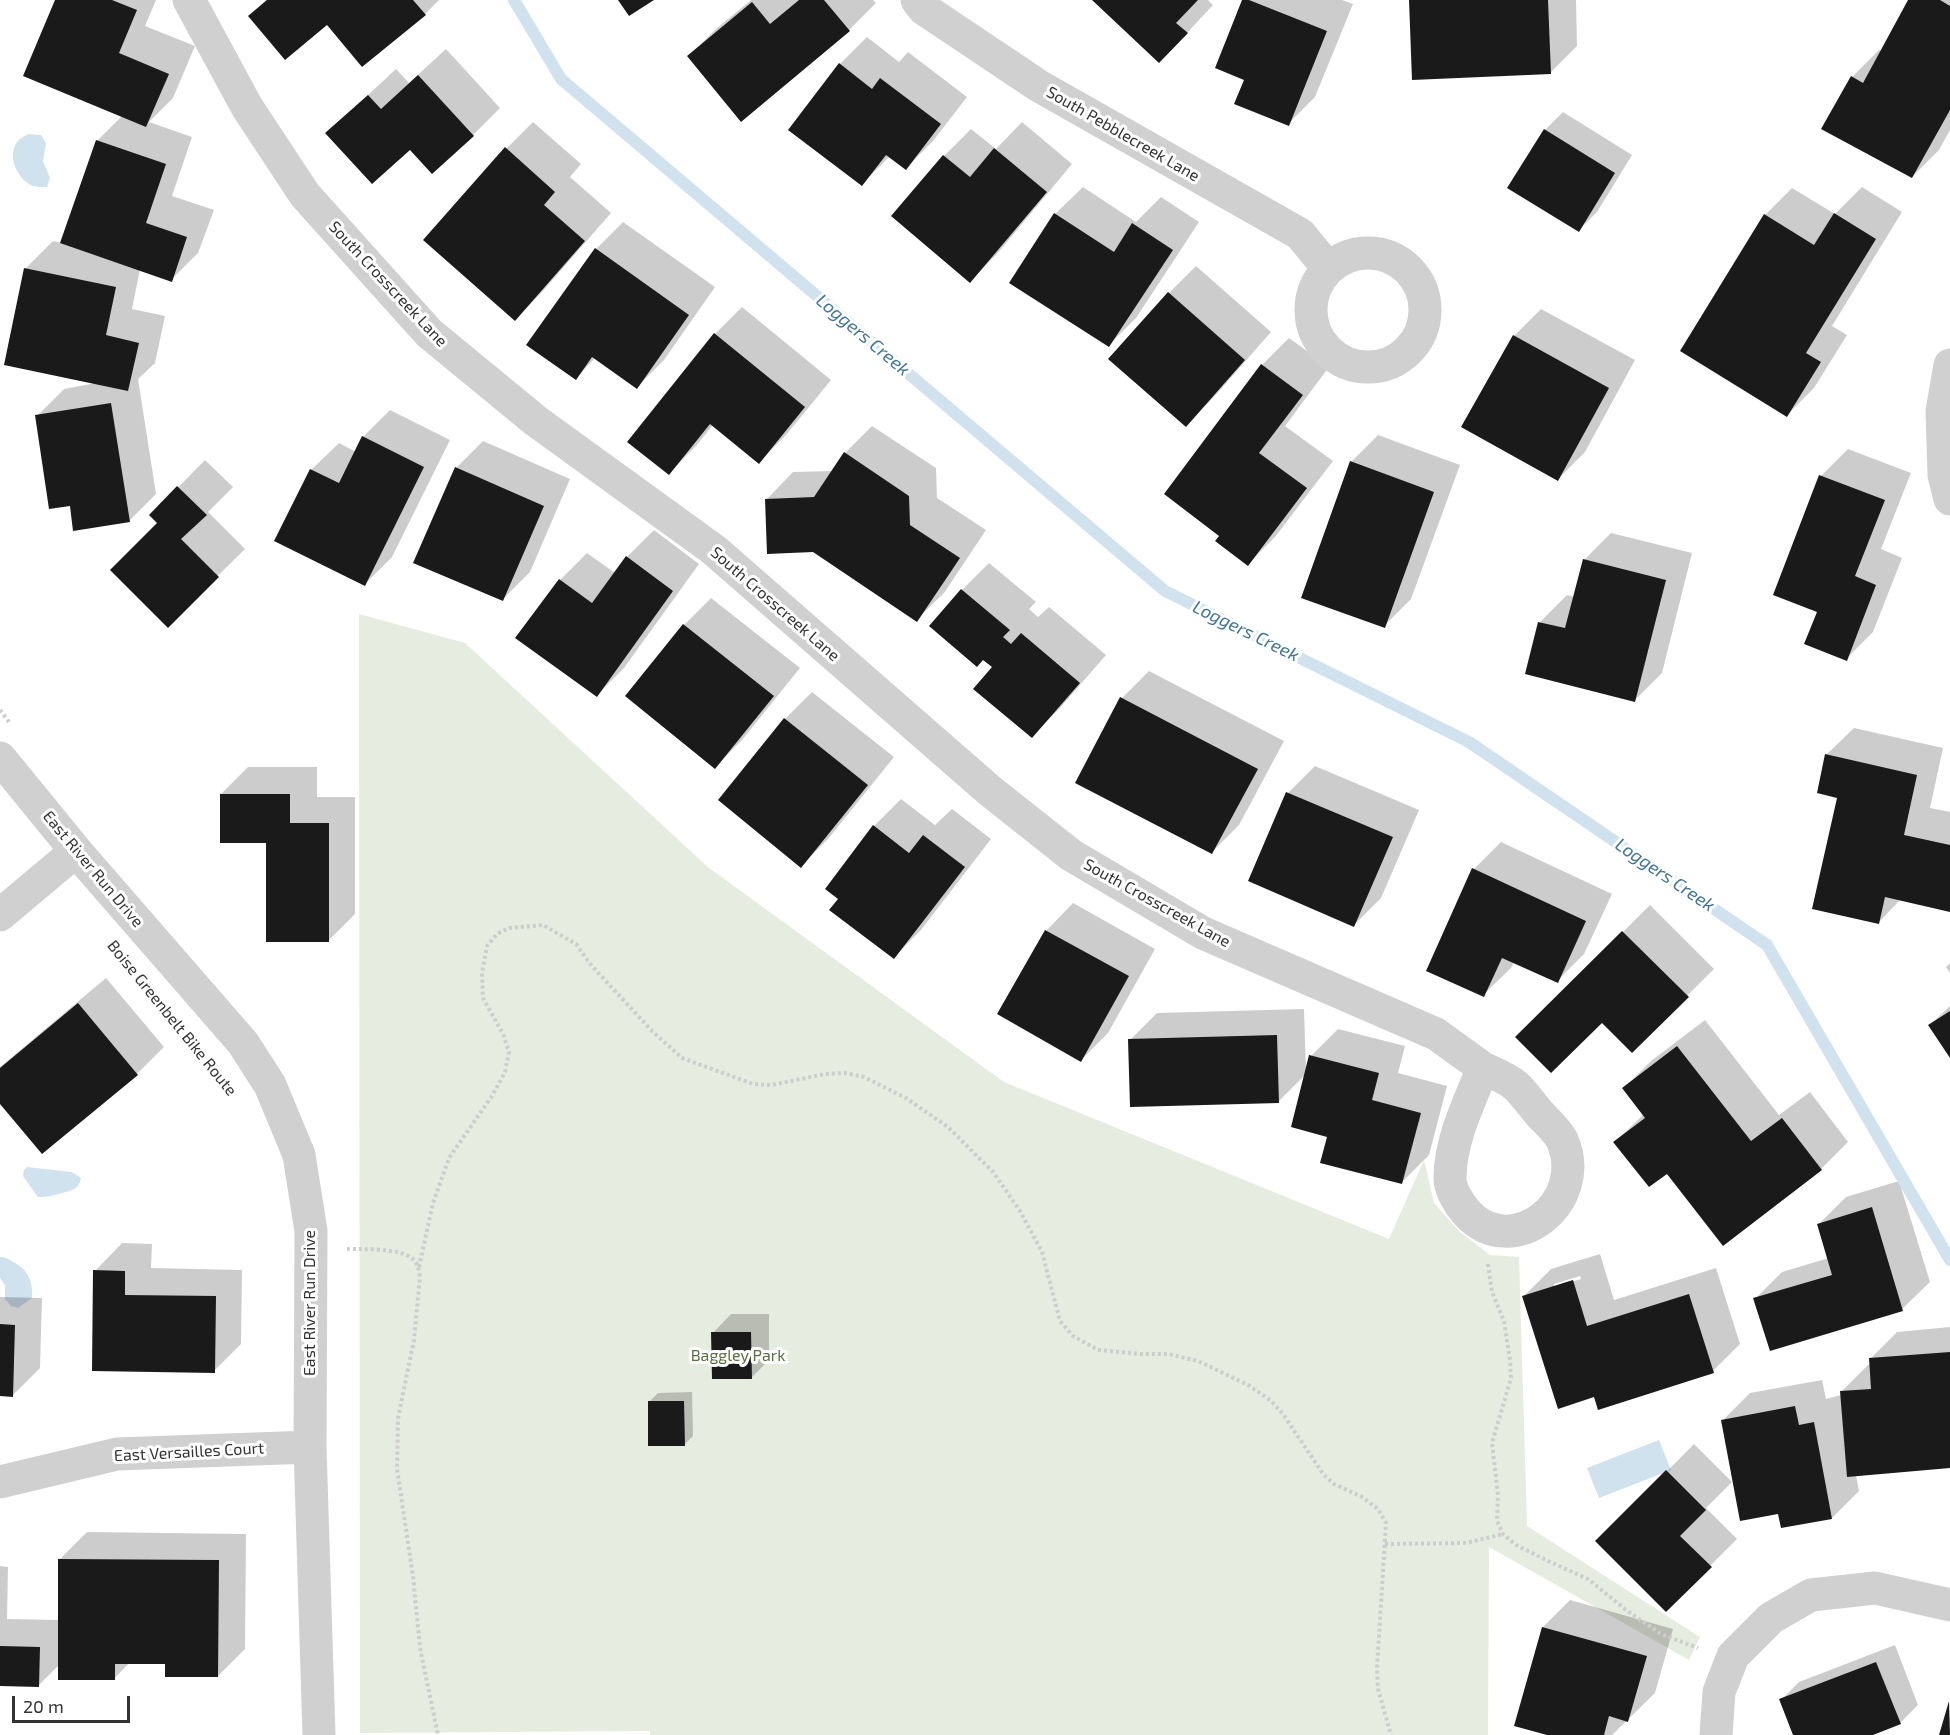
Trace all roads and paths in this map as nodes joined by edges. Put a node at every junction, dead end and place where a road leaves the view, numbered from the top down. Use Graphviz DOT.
graph roads {
  1 [pos="189,0"];
  2 [pos="917,0"];
  3 [pos="1328,267"];
  4 [pos="1950,365"];
  5 [pos="1950,499"];
  6 [pos="0,758"];
  7 [pos="76,851"];
  8 [pos="0,915"];
  9 [pos="1483,1068"];
  10 [pos="1491,1229"];
  11 [pos="353,1249"];
  12 [pos="418,1267"];
  13 [pos="310,1447"];
  14 [pos="0,1482"];
  15 [pos="1503,1534"];
  16 [pos="1385,1544"];
  17 [pos="1950,1605"];
  18 [pos="1733,1656"];
  19 [pos="319,1735"];
  20 [pos="438,1735"];
  21 [pos="1391,1735"];
  22 [pos="1716,1735"];
  1 -- 9 [label="street, South Crosscreek Lane"];
  2 -- 3 [label="street, South Pebblecreek Lane"];
  4 -- 5 [label="street"];
  6 -- 7 [label="street, East River Run Drive"];
  7 -- 8 [label="street"];
  7 -- 13 [label="street, East River Run Drive"];
  9 -- 10 [label="street"];
  9 -- 10 [label="street, South Crosscreek Lane"];
  10 -- 15 [label="path"];
  11 -- 12 [label="path"];
  12 -- 16 [label="path"];
  12 -- 20 [label="path"];
  13 -- 14 [label="street, East Versailles Court"];
  13 -- 19 [label="street, East River Run Drive"];
  15 -- 16 [label="path"];
  15 -- 18 [label="path"];
  16 -- 21 [label="path"];
  17 -- 18 [label="street"];
  18 -- 22 [label="street"];
}
